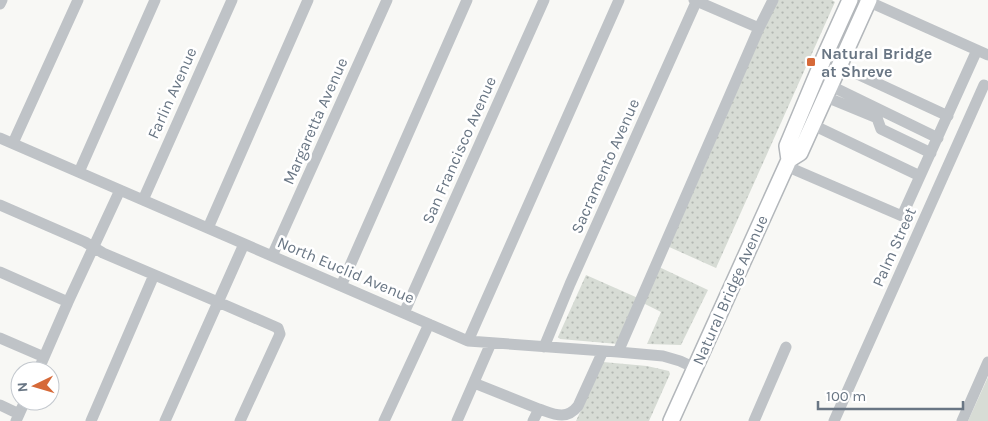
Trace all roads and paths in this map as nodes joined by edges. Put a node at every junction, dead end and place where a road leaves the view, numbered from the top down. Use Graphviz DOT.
graph roads {
  1 [pos="2,0"];
  2 [pos="78,0"];
  3 [pos="155,0"];
  4 [pos="232,0"];
  5 [pos="308,0"];
  6 [pos="387,0"];
  7 [pos="467,0"];
  8 [pos="544,0"];
  9 [pos="619,0"];
  10 [pos="696,0"];
  11 [pos="772,0"];
  12 [pos="850,0"];
  13 [pos="866,0"];
  14 [pos="0,4"];
  15 [pos="759,28"];
  16 [pos="977,50"];
  17 [pos="988,55"];
  18 [pos="840,66"];
  19 [pos="984,86"];
  20 [pos="828,91"];
  21 [pos="948,116"];
  22 [pos="813,125"];
  23 [pos="0,138"];
  24 [pos="938,138"];
  25 [pos="13,143"];
  26 [pos="931,153"];
  27 [pos="788,163"];
  28 [pos="79,172"];
  29 [pos="920,176"];
  30 [pos="120,190"];
  31 [pos="143,200"];
  32 [pos="0,205"];
  33 [pos="208,228"];
  34 [pos="244,244"];
  35 [pos="94,247"];
  36 [pos="272,256"];
  37 [pos="0,272"];
  38 [pos="154,275"];
  39 [pos="341,286"];
  40 [pos="68,302"];
  41 [pos="218,302"];
  42 [pos="404,313"];
  43 [pos="429,324"];
  44 [pos="0,338"];
  45 [pos="468,341"];
  46 [pos="491,343"];
  47 [pos="544,347"];
  48 [pos="786,347"];
  49 [pos="603,351"];
  50 [pos="618,352"];
  51 [pos="44,357"];
  52 [pos="42,361"];
  53 [pos="988,362"];
  54 [pos="695,368"];
  55 [pos="474,383"];
  56 [pos="0,406"];
  57 [pos="539,409"];
  58 [pos="18,417"];
  59 [pos="91,421"];
  60 [pos="165,421"];
  61 [pos="240,421"];
  62 [pos="384,421"];
  63 [pos="457,421"];
  64 [pos="533,421"];
  65 [pos="671,421"];
  66 [pos="754,421"];
  67 [pos="834,421"];
  68 [pos="962,421"];
  1 -- 14 [label="street"];
  2 -- 25 [label="street"];
  3 -- 28 [label="street"];
  4 -- 31 [label="street, Farlin Avenue"];
  5 -- 33 [label="street"];
  6 -- 36 [label="street, Margaretta Avenue"];
  7 -- 39 [label="street"];
  8 -- 42 [label="street, San Francisco Avenue"];
  9 -- 45 [label="street"];
  10 -- 15 [label="street"];
  10 -- 47 [label="street, Sacramento Avenue"];
  11 -- 15 [label="street"];
  12 -- 27 [label="main road, Natural Bridge Avenue"];
  13 -- 16 [label="street"];
  13 -- 18 [label="main road, Natural Bridge Avenue"];
  13 -- 20 [label="main road"];
  15 -- 50 [label="street"];
  16 -- 17 [label="street"];
  16 -- 21 [label="street"];
  18 -- 20 [label="main road, Natural Bridge Avenue"];
  18 -- 21 [label="street"];
  19 -- 67 [label="street, Palm Street"];
  20 -- 22 [label="main road, Natural Bridge Avenue"];
  20 -- 24 [label="street"];
  20 -- 26 [label="street"];
  21 -- 24 [label="street"];
  22 -- 27 [label="main road, Natural Bridge Avenue"];
  22 -- 29 [label="street"];
  23 -- 25 [label="street, North Euclid Avenue"];
  24 -- 26 [label="street"];
  25 -- 28 [label="street, North Euclid Avenue"];
  26 -- 29 [label="street"];
  27 -- 29 [label="street"];
  27 -- 54 [label="main road, Natural Bridge Avenue"];
  28 -- 30 [label="street, North Euclid Avenue"];
  30 -- 31 [label="street, North Euclid Avenue"];
  30 -- 35 [label="street"];
  31 -- 33 [label="street, North Euclid Avenue"];
  32 -- 35 [label="street"];
  33 -- 34 [label="street, North Euclid Avenue"];
  34 -- 36 [label="street, North Euclid Avenue"];
  34 -- 41 [label="street"];
  35 -- 38 [label="street"];
  35 -- 40 [label="street"];
  36 -- 39 [label="street, North Euclid Avenue"];
  37 -- 40 [label="street"];
  38 -- 41 [label="street"];
  38 -- 59 [label="street"];
  39 -- 42 [label="street, North Euclid Avenue"];
  40 -- 51 [label="street"];
  41 -- 60 [label="street"];
  41 -- 61 [label="street"];
  42 -- 43 [label="street, North Euclid Avenue"];
  43 -- 45 [label="street, North Euclid Avenue"];
  43 -- 62 [label="street"];
  44 -- 51 [label="street"];
  45 -- 46 [label="street, North Euclid Avenue"];
  46 -- 47 [label="street, North Euclid Avenue"];
  46 -- 55 [label="street"];
  47 -- 49 [label="street, North Euclid Avenue"];
  48 -- 66 [label="street"];
  49 -- 50 [label="street, North Euclid Avenue"];
  49 -- 57 [label="street"];
  50 -- 54 [label="street, North Euclid Avenue"];
  51 -- 52 [label="street"];
  53 -- 68 [label="street"];
  54 -- 65 [label="main road, Natural Bridge Avenue"];
  55 -- 57 [label="street"];
  55 -- 63 [label="street"];
  56 -- 58 [label="street"];
  57 -- 64 [label="street"];
}
